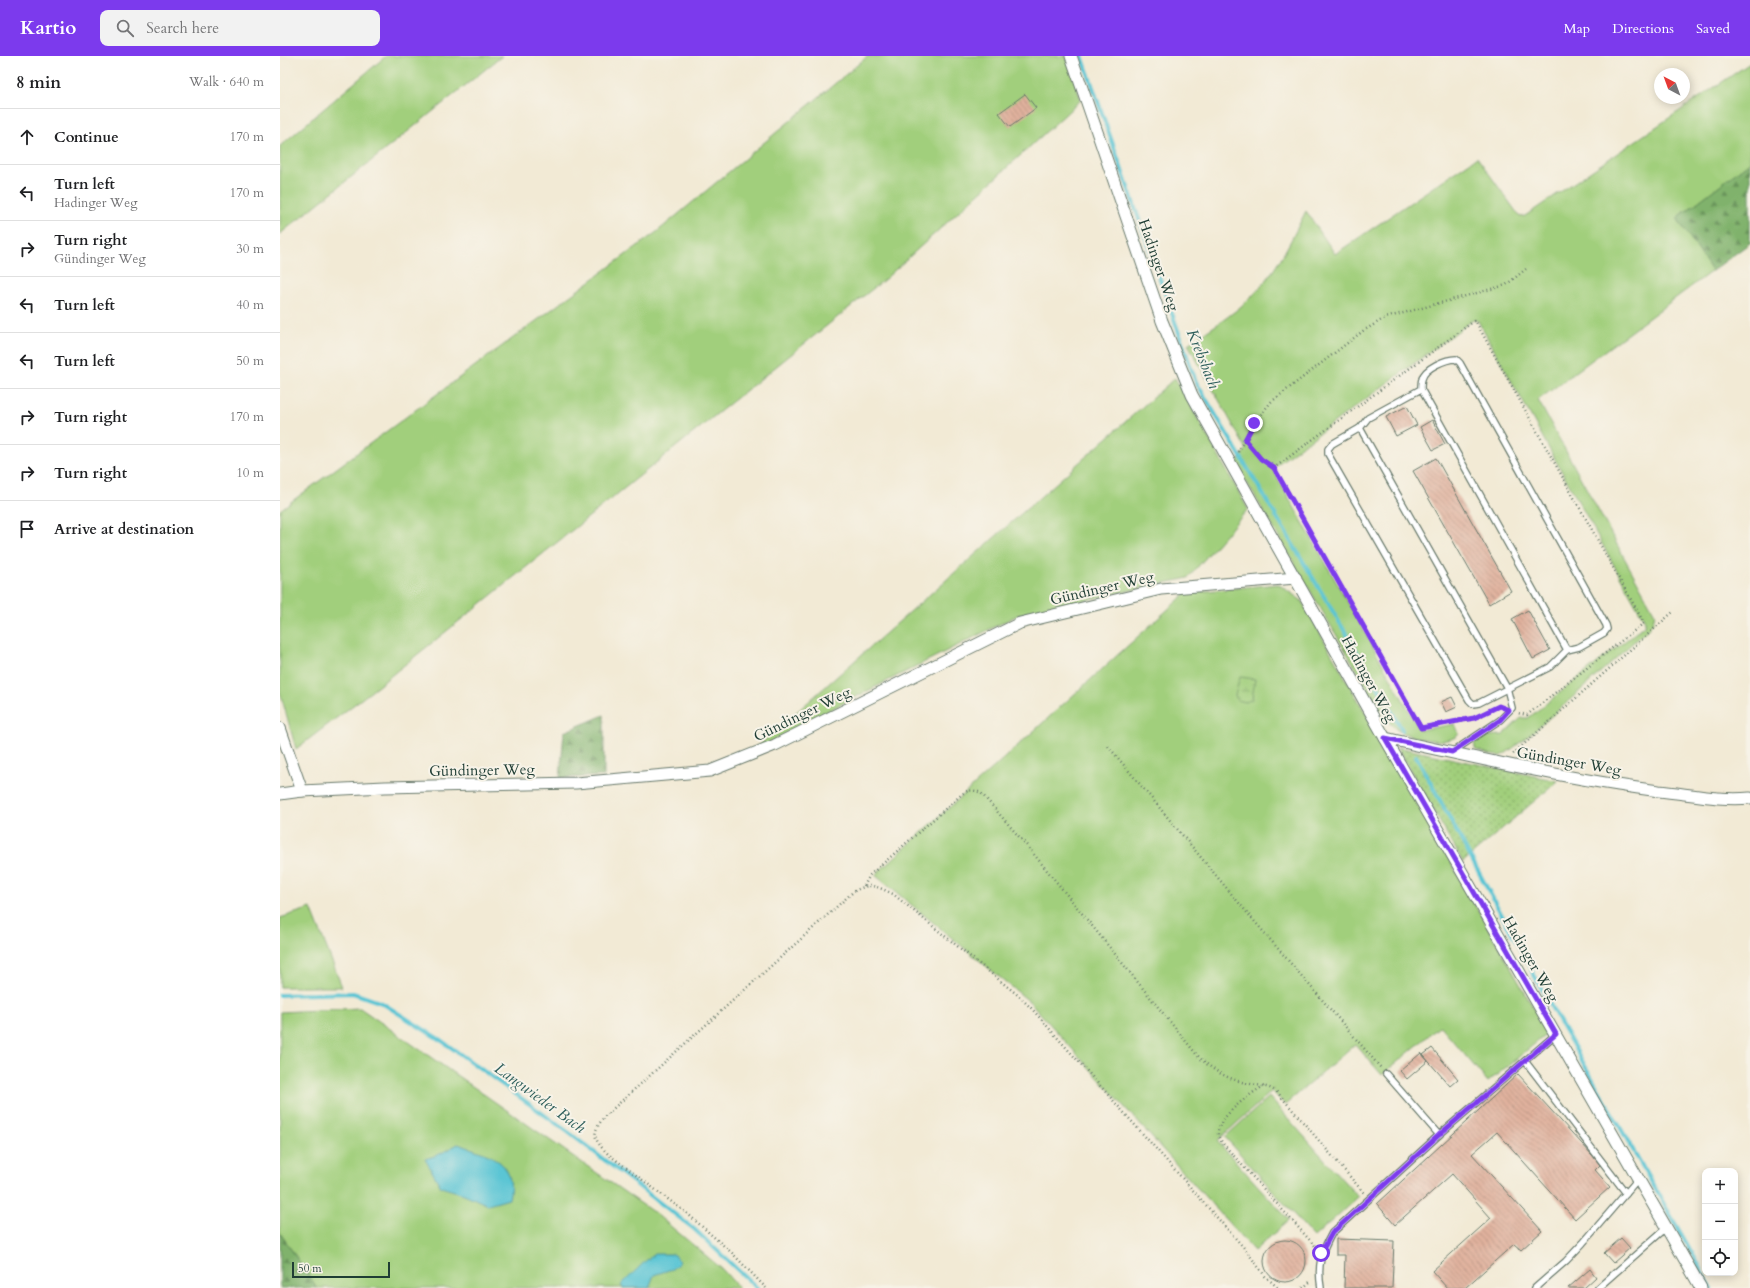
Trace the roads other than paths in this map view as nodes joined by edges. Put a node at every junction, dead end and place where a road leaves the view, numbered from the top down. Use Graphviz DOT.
graph roads {
  1 [pos="1071,56"];
  2 [pos="1421,389"];
  3 [pos="1360,428"];
  4 [pos="1296,578"];
  5 [pos="1567,650"];
  6 [pos="1507,688"];
  7 [pos="280,728"];
  8 [pos="1385,738"];
  9 [pos="1452,752"];
  10 [pos="302,791"];
  11 [pos="280,794"];
  12 [pos="1750,798"];
  13 [pos="1556,1034"];
  14 [pos="1525,1061"];
  15 [pos="1386,1074"];
  16 [pos="1439,1135"];
  17 [pos="1638,1179"];
  18 [pos="1626,1193"];
  19 [pos="1666,1228"];
  20 [pos="1322,1288"];
  21 [pos="1534,1288"];
  22 [pos="1598,1288"];
  23 [pos="1701,1288"];
  1 -- 4 [label="street, Hadinger Weg"];
  2 -- 3 [label="lane"];
  2 -- 5 [label="lane"];
  2 -- 5 [label="lane"];
  3 -- 6 [label="lane"];
  3 -- 6 [label="lane"];
  4 -- 8 [label="street, Hadinger Weg"];
  4 -- 10 [label="street, Gündinger Weg"];
  5 -- 6 [label="lane"];
  6 -- 9 [label="lane"];
  7 -- 10 [label="street"];
  8 -- 9 [label="street, Gündinger Weg"];
  8 -- 13 [label="street, Hadinger Weg"];
  9 -- 12 [label="street, Gündinger Weg"];
  10 -- 11 [label="street, Gündinger Weg"];
  13 -- 14 [label="lane"];
  13 -- 17 [label="street, Hadinger Weg"];
  14 -- 16 [label="lane"];
  14 -- 18 [label="lane"];
  15 -- 16 [label="lane"];
  16 -- 20 [label="lane"];
  17 -- 18 [label="lane"];
  17 -- 19 [label="street, Hadinger Weg"];
  18 -- 21 [label="lane"];
  19 -- 22 [label="lane"];
  19 -- 23 [label="street, Hadinger Weg"];
}
